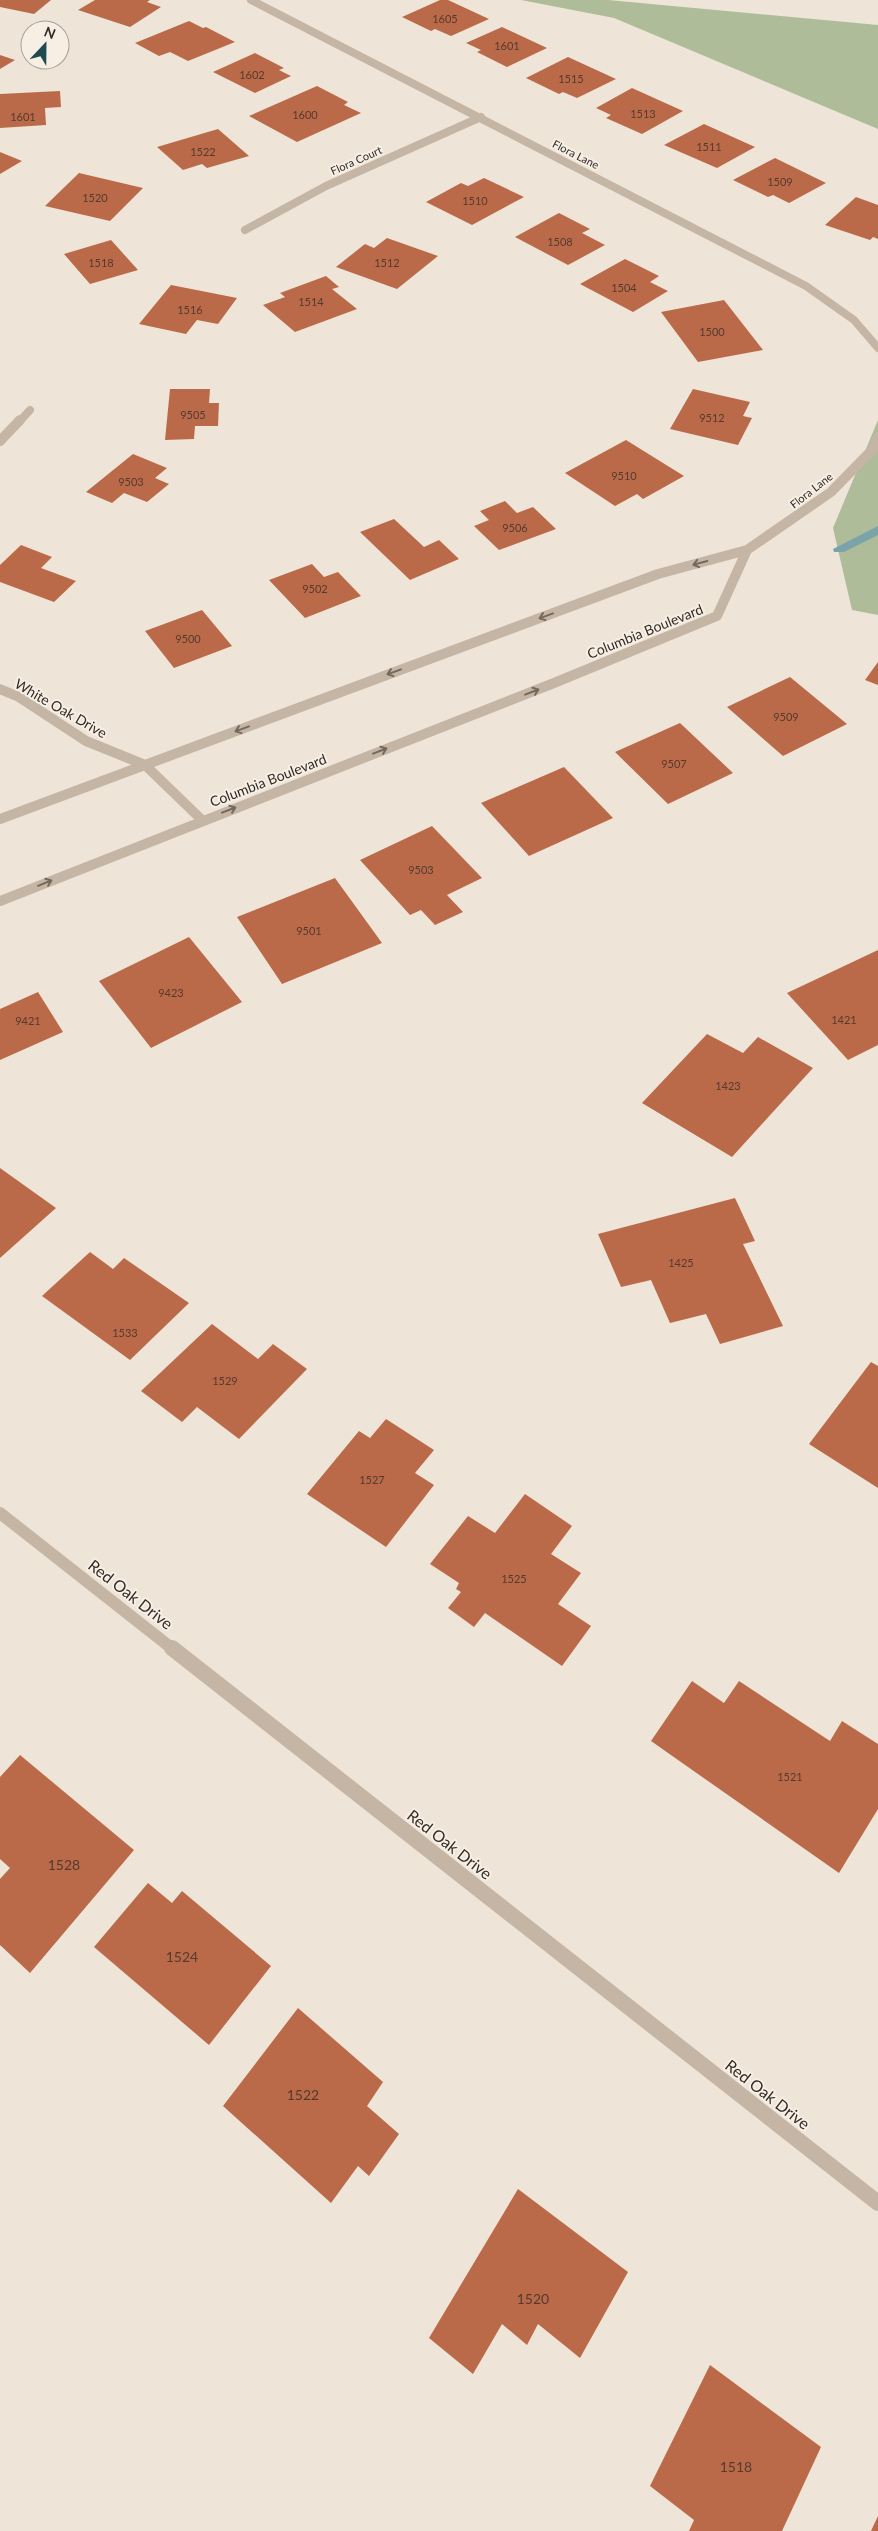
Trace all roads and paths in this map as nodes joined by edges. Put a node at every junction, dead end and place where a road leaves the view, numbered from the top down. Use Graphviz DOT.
graph roads {
  1 [pos="251,0"];
  2 [pos="480,117"];
  3 [pos="245,230"];
  4 [pos="878,348"];
  5 [pos="30,410"];
  6 [pos="878,437"];
  7 [pos="0,441"];
  8 [pos="747,550"];
  9 [pos="0,689"];
  10 [pos="145,765"];
  11 [pos="0,820"];
  12 [pos="203,820"];
  13 [pos="0,901"];
  14 [pos="0,1513"];
  15 [pos="878,2203"];
  1 -- 2 [label="street, Flora Lane"];
  2 -- 3 [label="street, Flora Court"];
  2 -- 4 [label="street, Flora Lane"];
  5 -- 7 [label="street"];
  6 -- 8 [label="street, Flora Lane"];
  8 -- 10 [label="street, one-way"];
  12 -- 8 [label="street, Columbia Boulevard, one-way"];
  9 -- 10 [label="street, White Oak Drive"];
  10 -- 11 [label="street"];
  10 -- 12 [label="street, White Oak Drive"];
  13 -- 12 [label="street, Columbia Boulevard, one-way"];
  14 -- 15 [label="street, Red Oak Drive"];
}
